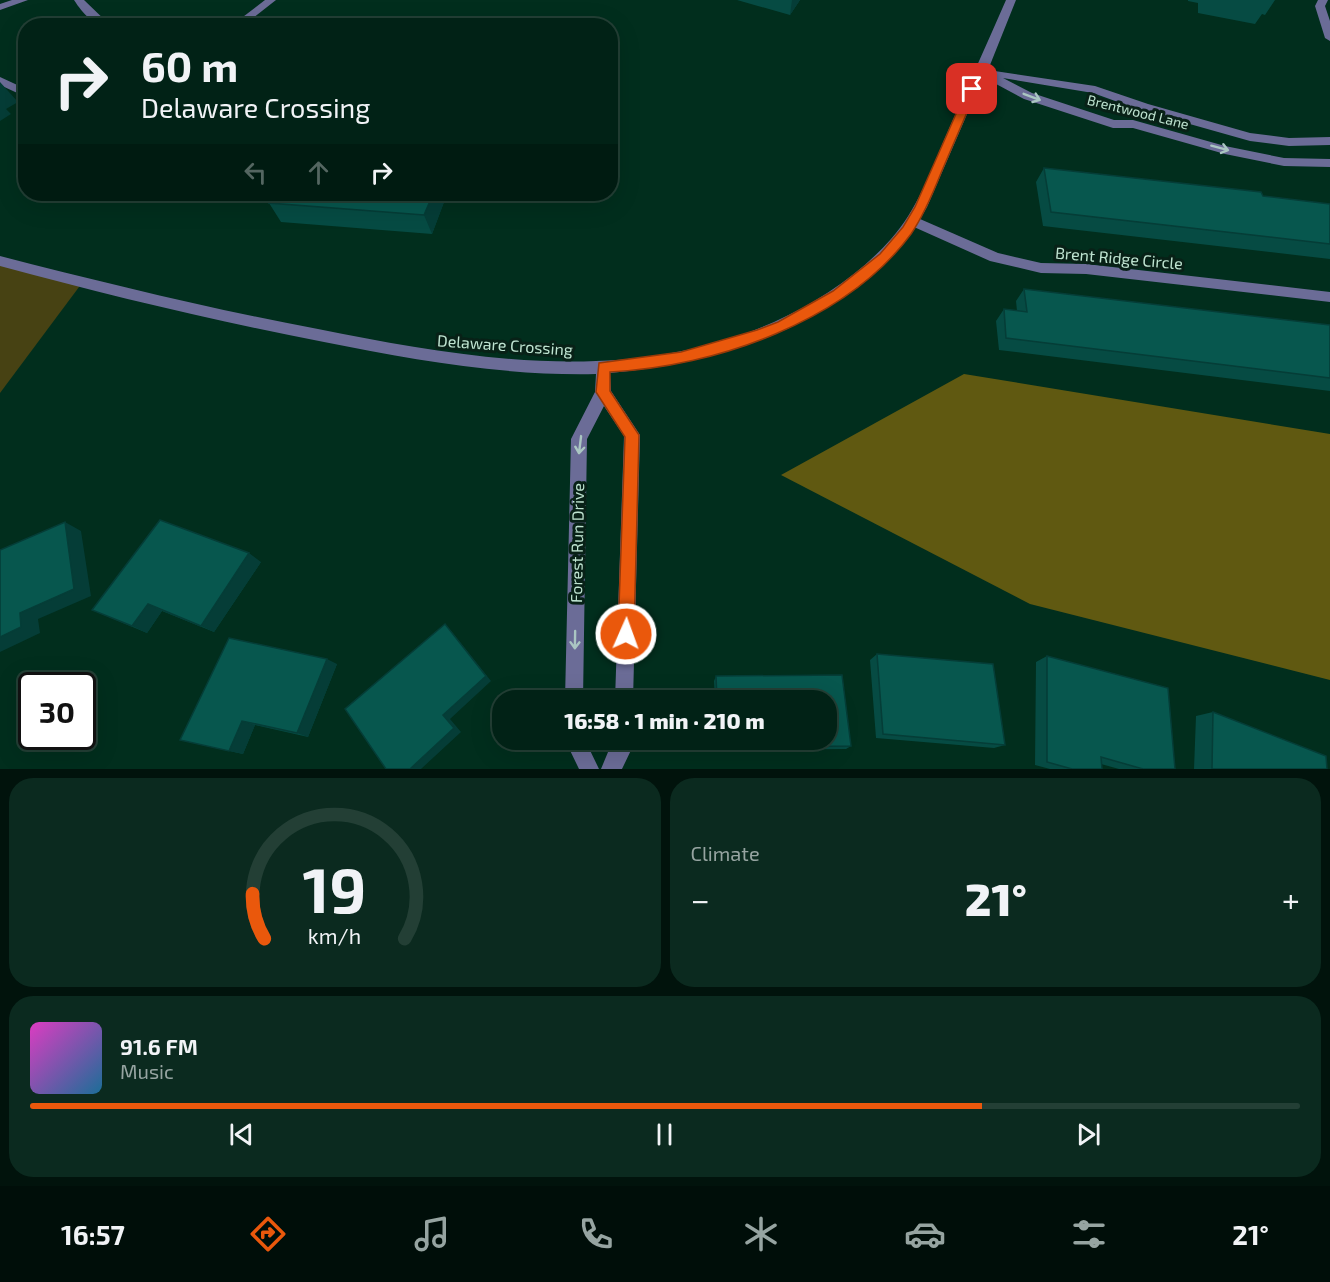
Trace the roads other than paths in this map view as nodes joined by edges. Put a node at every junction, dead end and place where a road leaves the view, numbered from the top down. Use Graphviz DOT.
graph roads {
  1 [pos="23,0"];
  2 [pos="79,0"];
  3 [pos="271,0"];
  4 [pos="1011,0"];
  5 [pos="1323,0"];
  6 [pos="0,7"];
  7 [pos="96,18"];
  8 [pos="247,18"];
  9 [pos="1330,38"];
  10 [pos="980,71"];
  11 [pos="0,81"];
  12 [pos="1074,88"];
  13 [pos="18,90"];
  14 [pos="1144,107"];
  15 [pos="1063,108"];
  16 [pos="1133,124"];
  17 [pos="1330,141"];
  18 [pos="1330,163"];
  19 [pos="913,221"];
  20 [pos="0,261"];
  21 [pos="1330,297"];
  22 [pos="603,367"];
  23 [pos="603,392"];
  24 [pos="574,690"];
  25 [pos="624,690"];
  26 [pos="580,750"];
  27 [pos="621,750"];
  28 [pos="589,769"];
  29 [pos="611,769"];
  1 -- 6 [label="street"];
  2 -- 7 [label="street"];
  3 -- 8 [label="street"];
  4 -- 10 [label="street, Delaware Crossing"];
  5 -- 9 [label="street"];
  10 -- 12 [label="street, Brentwood Lane"];
  10 -- 15 [label="street, Brentwood Lane, one-way"];
  10 -- 19 [label="street, Delaware Crossing"];
  11 -- 13 [label="street"];
  12 -- 14 [label="street, Brentwood Lane"];
  12 -- 15 [label="street"];
  14 -- 16 [label="street"];
  14 -- 17 [label="street, Brentwood Lane"];
  15 -- 16 [label="street, Brentwood Lane"];
  16 -- 18 [label="street, Brentwood Lane, one-way"];
  19 -- 21 [label="street, Brent Ridge Circle"];
  19 -- 22 [label="street, Delaware Crossing"];
  20 -- 22 [label="street, Delaware Crossing"];
  22 -- 23 [label="street, Forest Run Drive"];
  23 -- 24 [label="street, Forest Run Drive, one-way"];
  23 -- 25 [label="street"];
  26 -- 28 [label="street"];
  27 -- 29 [label="street"];
}
